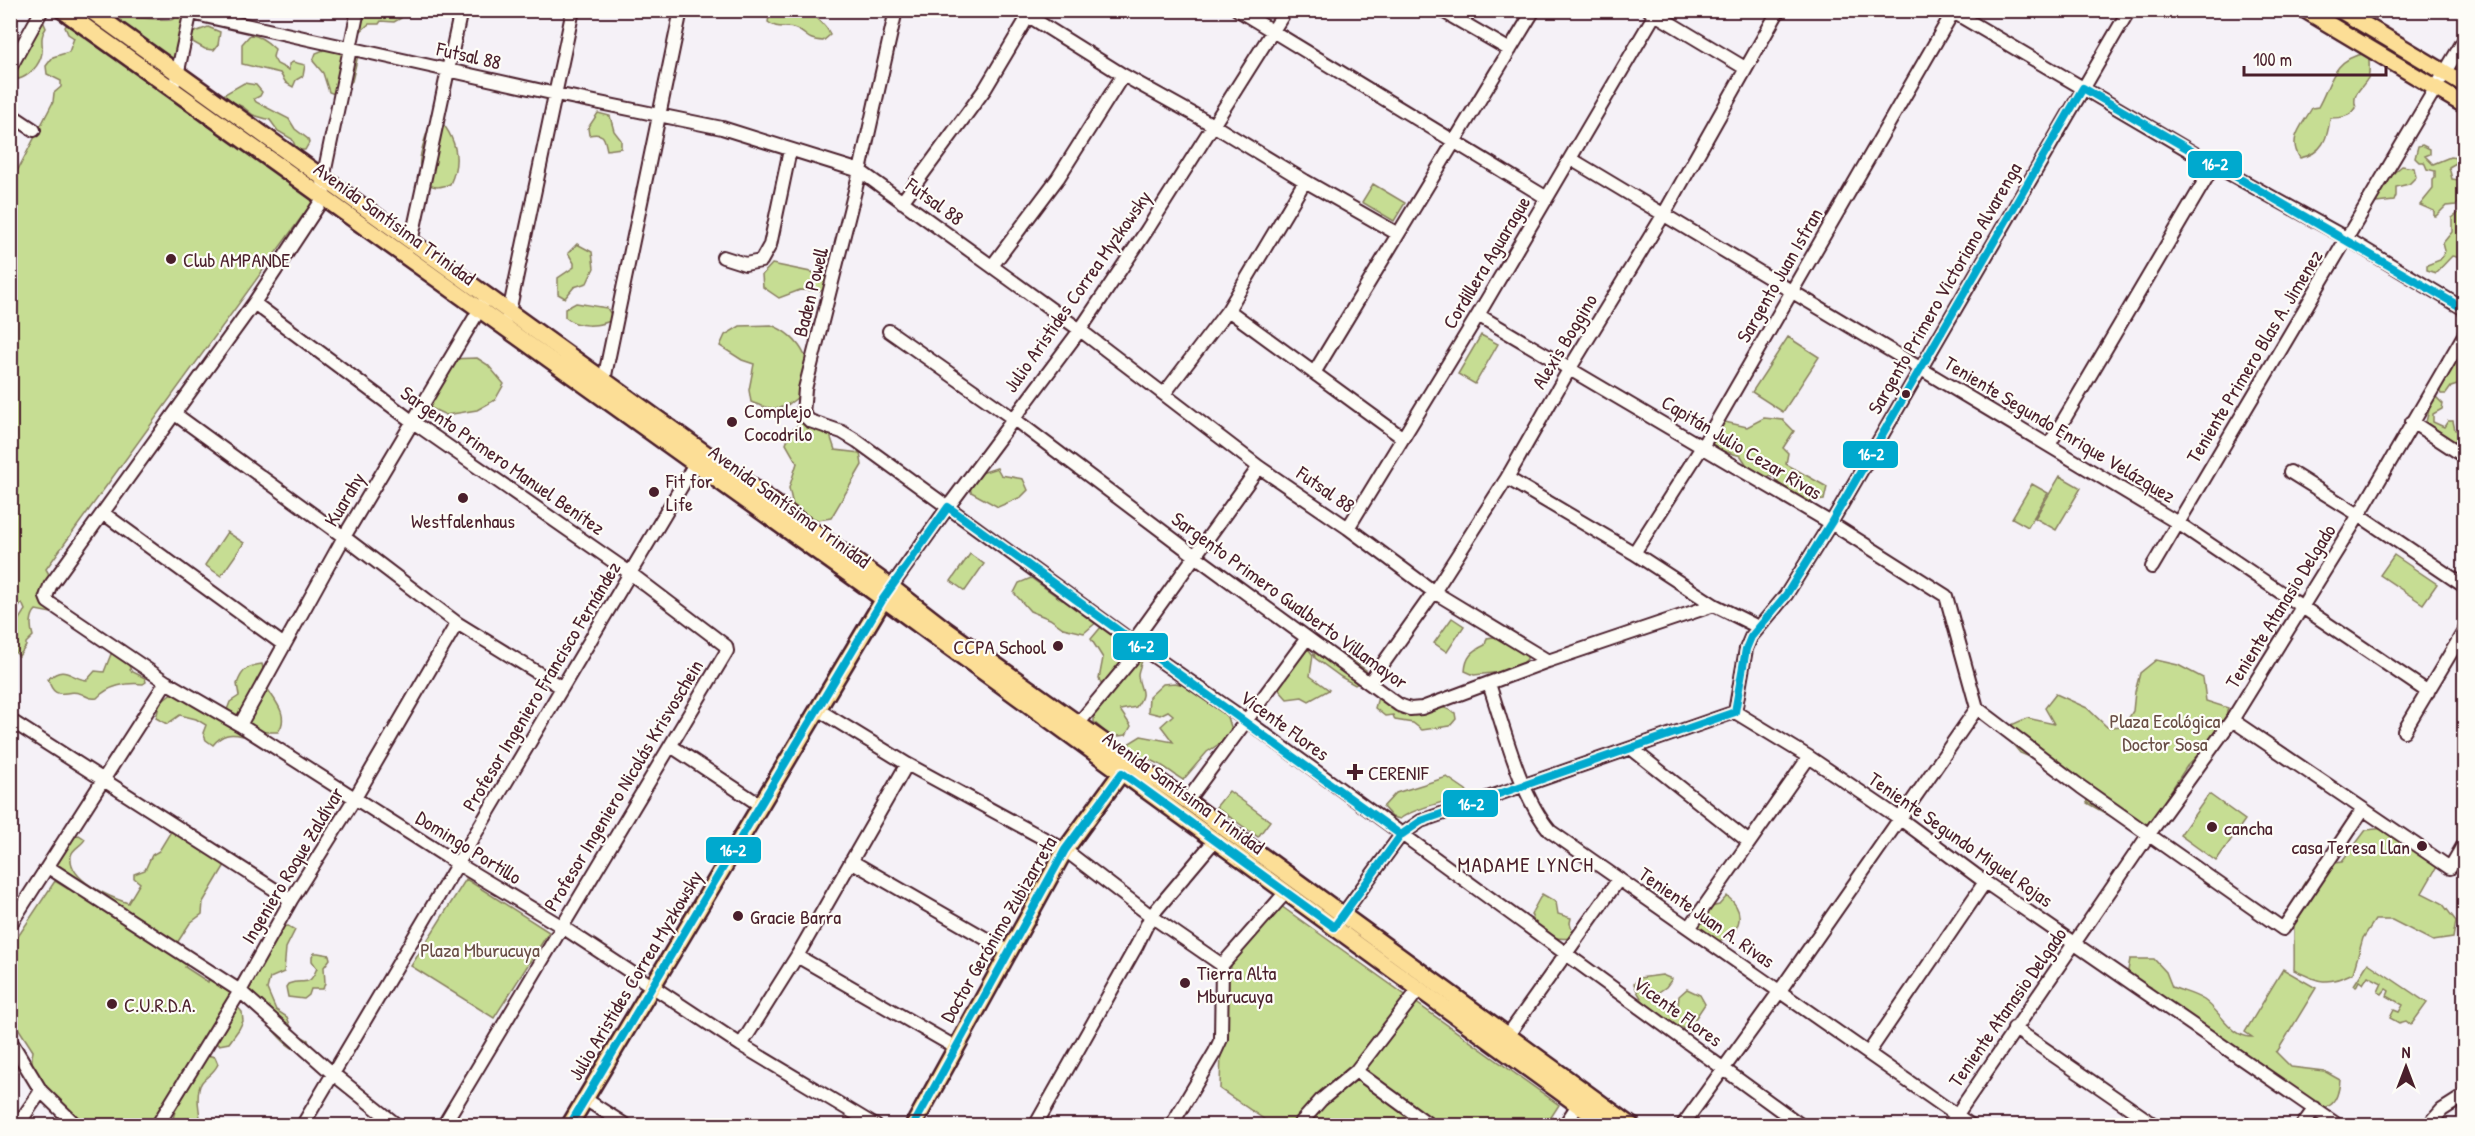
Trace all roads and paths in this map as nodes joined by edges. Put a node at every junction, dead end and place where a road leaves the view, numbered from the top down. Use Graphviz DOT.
graph roads {
  1 [pos="42,10"];
  2 [pos="62,10"];
  3 [pos="90,10"];
  4 [pos="358,10"];
  5 [pos="461,10"];
  6 [pos="573,10"];
  7 [pos="681,10"];
  8 [pos="896,10"];
  9 [pos="1238,10"];
  10 [pos="1286,10"];
  11 [pos="1441,10"];
  12 [pos="1534,10"];
  13 [pos="1779,10"];
  14 [pos="2129,10"];
  15 [pos="2305,10"];
  16 [pos="2340,10"];
  17 [pos="1951,11"];
  18 [pos="191,12"];
  19 [pos="1027,12"];
  20 [pos="1652,12"];
  21 [pos="1274,31"];
  22 [pos="2464,40"];
  23 [pos="350,48"];
  24 [pos="1510,50"];
  25 [pos="10,68"];
  26 [pos="1745,68"];
  27 [pos="448,70"];
  28 [pos="2445,73"];
  29 [pos="178,74"];
  30 [pos="1123,75"];
  31 [pos="2464,84"];
  32 [pos="2083,88"];
  33 [pos="2437,89"];
  34 [pos="174,90"];
  35 [pos="556,94"];
  36 [pos="2464,105"];
  37 [pos="10,114"];
  38 [pos="658,116"];
  39 [pos="1213,125"];
  40 [pos="33,130"];
  41 [pos="1454,143"];
  42 [pos="790,150"];
  43 [pos="1571,159"];
  44 [pos="2214,165"];
  45 [pos="860,171"];
  46 [pos="323,179"];
  47 [pos="1305,181"];
  48 [pos="324,197"];
  49 [pos="1547,198"];
  50 [pos="902,202"];
  51 [pos="1664,214"];
  52 [pos="1398,234"];
  53 [pos="2346,238"];
  54 [pos="411,242"];
  55 [pos="723,257"];
  56 [pos="992,266"];
  57 [pos="1792,291"];
  58 [pos="254,303"];
  59 [pos="484,303"];
  60 [pos="2464,309"];
  61 [pos="1227,310"];
  62 [pos="1479,315"];
  63 [pos="507,320"];
  64 [pos="1080,330"];
  65 [pos="889,331"];
  66 [pos="2464,335"];
  67 [pos="1569,368"];
  68 [pos="1920,368"];
  69 [pos="1314,373"];
  70 [pos="600,386"];
  71 [pos="1164,394"];
  72 [pos="175,414"];
  73 [pos="1014,420"];
  74 [pos="413,422"];
  75 [pos="2412,422"];
  76 [pos="1403,438"];
  77 [pos="2049,446"];
  78 [pos="1702,447"];
  79 [pos="2464,456"];
  80 [pos="699,458"];
  81 [pos="1259,467"];
  82 [pos="2290,472"];
  83 [pos="1507,478"];
  84 [pos="948,507"];
  85 [pos="103,513"];
  86 [pos="2359,515"];
  87 [pos="1831,523"];
  88 [pos="2178,523"];
  89 [pos="1348,528"];
  90 [pos="344,537"];
  91 [pos="1634,553"];
  92 [pos="1194,555"];
  93 [pos="2152,567"];
  94 [pos="630,573"];
  95 [pos="2464,586"];
  96 [pos="1434,592"];
  97 [pos="887,593"];
  98 [pos="1714,605"];
  99 [pos="2302,608"];
  100 [pos="457,623"];
  101 [pos="1758,627"];
  102 [pos="2464,631"];
  103 [pos="1307,638"];
  104 [pos="285,645"];
  105 [pos="1137,645"];
  106 [pos="726,651"];
  107 [pos="1548,661"];
  108 [pos="166,682"];
  109 [pos="1370,682"];
  110 [pos="1489,684"];
  111 [pos="561,687"];
  112 [pos="2427,692"];
  113 [pos="1977,708"];
  114 [pos="817,709"];
  115 [pos="1735,712"];
  116 [pos="2232,720"];
  117 [pos="1247,721"];
  118 [pos="12,723"];
  119 [pos="1078,724"];
  120 [pos="240,725"];
  121 [pos="2404,731"];
  122 [pos="671,746"];
  123 [pos="1632,749"];
  124 [pos="1809,757"];
  125 [pos="907,764"];
  126 [pos="1126,767"];
  127 [pos="104,779"];
  128 [pos="1524,785"];
  129 [pos="355,798"];
  130 [pos="1187,801"];
  131 [pos="760,805"];
  132 [pos="2362,809"];
  133 [pos="1899,818"];
  134 [pos="2149,834"];
  135 [pos="1401,835"];
  136 [pos="1215,840"];
  137 [pos="1749,842"];
  138 [pos="2464,844"];
  139 [pos="1065,850"];
  140 [pos="851,861"];
  141 [pos="458,864"];
  142 [pos="48,867"];
  143 [pos="1619,879"];
  144 [pos="1985,882"];
  145 [pos="1286,892"];
  146 [pos="291,900"];
  147 [pos="1151,916"];
  148 [pos="1338,921"];
  149 [pos="10,925"];
  150 [pos="561,926"];
  151 [pos="1690,927"];
  152 [pos="2076,943"];
  153 [pos="1009,952"];
  154 [pos="1566,953"];
  155 [pos="797,956"];
  156 [pos="1222,965"];
  157 [pos="652,987"];
  158 [pos="1419,988"];
  159 [pos="240,991"];
  160 [pos="1779,993"];
  161 [pos="2014,1028"];
  162 [pos="10,1040"];
  163 [pos="1503,1041"];
  164 [pos="741,1045"];
  165 [pos="955,1047"];
  166 [pos="1869,1052"];
  167 [pos="1724,1069"];
  168 [pos="1356,1071"];
  169 [pos="332,1073"];
  170 [pos="41,1091"];
  171 [pos="2464,1096"];
  172 [pos="585,1099"];
  173 [pos="1583,1099"];
  174 [pos="2315,1108"];
  175 [pos="1956,1115"];
  176 [pos="2434,1123"];
  177 [pos="17,1125"];
  178 [pos="77,1125"];
  179 [pos="157,1125"];
  180 [pos="302,1125"];
  181 [pos="398,1125"];
  182 [pos="443,1125"];
  183 [pos="569,1125"];
  184 [pos="627,1125"];
  185 [pos="876,1125"];
  186 [pos="913,1125"];
  187 [pos="1035,1125"];
  188 [pos="1171,1125"];
  189 [pos="1298,1125"];
  190 [pos="1429,1125"];
  191 [pos="1564,1125"];
  192 [pos="1607,1125"];
  193 [pos="1632,1125"];
  194 [pos="1682,1125"];
  195 [pos="1802,1125"];
  196 [pos="1949,1125"];
  197 [pos="1972,1125"];
  198 [pos="2156,1125"];
  199 [pos="2302,1125"];
  200 [pos="2339,1125"];
  1 -- 25 [label="street"];
  2 -- 34 [label="main road, Avenida Santísima Trinidad"];
  3 -- 29 [label="main road, Avenida Santísima Trinidad"];
  4 -- 23 [label="street"];
  5 -- 27 [label="street"];
  6 -- 35 [label="street"];
  7 -- 38 [label="street"];
  8 -- 45 [label="street, Baden Powell"];
  9 -- 21 [label="street"];
  10 -- 21 [label="street, Julio Aristides Correa Myzkowsky"];
  11 -- 24 [label="street"];
  12 -- 24 [label="street"];
  13 -- 26 [label="street, Alexis Boggino"];
  14 -- 32 [label="street, Sargento Primero Victoriano Alvarenga"];
  15 -- 33 [label="main road"];
  16 -- 28 [label="main road"];
  17 -- 32 [label="street"];
  17 -- 57 [label="street, Sargento Juan Isfran"];
  18 -- 23 [label="street, Futsal 88"];
  18 -- 29 [label="street"];
  19 -- 30 [label="street"];
  19 -- 50 [label="street"];
  20 -- 26 [label="street"];
  20 -- 43 [label="street, Cordillera Aguarague"];
  21 -- 39 [label="street, Julio Aristides Correa Myzkowsky"];
  21 -- 41 [label="street"];
  22 -- 28 [label="street, Teniente Primero Blas A. Jimenez"];
  23 -- 27 [label="street, Futsal 88"];
  23 -- 46 [label="street"];
  24 -- 41 [label="street"];
  26 -- 51 [label="street, Alexis Boggino"];
  27 -- 35 [label="street, Futsal 88"];
  27 -- 54 [label="street"];
  28 -- 31 [label="main road"];
  28 -- 33 [label="street, Teniente Primero Blas A. Jimenez"];
  29 -- 34 [label="street"];
  29 -- 46 [label="main road, Avenida Santísima Trinidad"];
  30 -- 39 [label="street"];
  30 -- 56 [label="street"];
  32 -- 44 [label="street"];
  32 -- 68 [label="street, Sargento Primero Victoriano Alvarenga"];
  33 -- 36 [label="main road"];
  33 -- 53 [label="street, Teniente Primero Blas A. Jimenez"];
  34 -- 48 [label="main road, Avenida Santísima Trinidad"];
  35 -- 38 [label="street, Futsal 88"];
  35 -- 63 [label="street"];
  37 -- 40 [label="street"];
  38 -- 42 [label="street, Futsal 88"];
  38 -- 70 [label="street"];
  39 -- 47 [label="street"];
  39 -- 64 [label="street, Julio Aristides Correa Myzkowsky"];
  41 -- 49 [label="street"];
  41 -- 52 [label="street"];
  42 -- 45 [label="street, Futsal 88"];
  42 -- 55 [label="street"];
  43 -- 49 [label="street, Cordillera Aguarague"];
  43 -- 51 [label="street, Teniente Segundo Enrique Velázquez"];
  44 -- 53 [label="street"];
  44 -- 77 [label="street"];
  45 -- 50 [label="street, Futsal 88"];
  45 -- 84 [label="street, Baden Powell"];
  46 -- 48 [label="street"];
  46 -- 54 [label="main road, Avenida Santísima Trinidad"];
  47 -- 52 [label="street"];
  47 -- 61 [label="street"];
  48 -- 58 [label="street"];
  48 -- 59 [label="main road, Avenida Santísima Trinidad"];
  49 -- 62 [label="street, Cordillera Aguarague"];
  50 -- 56 [label="street, Futsal 88"];
  51 -- 57 [label="street, Teniente Segundo Enrique Velázquez"];
  51 -- 67 [label="street, Alexis Boggino"];
  52 -- 69 [label="street"];
  53 -- 60 [label="street"];
  53 -- 88 [label="street, Teniente Primero Blas A. Jimenez"];
  54 -- 59 [label="main road, Avenida Santísima Trinidad"];
  56 -- 64 [label="street, Futsal 88"];
  57 -- 68 [label="street, Teniente Segundo Enrique Velázquez"];
  57 -- 78 [label="street, Sargento Juan Isfran"];
  58 -- 72 [label="street"];
  58 -- 74 [label="street, Sargento Primero Manuel Benítez"];
  59 -- 63 [label="main road, Avenida Santísima Trinidad"];
  59 -- 74 [label="street, Kuarahy"];
  61 -- 69 [label="street"];
  61 -- 71 [label="street"];
  62 -- 67 [label="street, Capitán Julio Cezar Rivas"];
  62 -- 76 [label="street, Cordillera Aguarague"];
  63 -- 70 [label="main road, Avenida Santísima Trinidad"];
  64 -- 71 [label="street, Futsal 88"];
  64 -- 73 [label="street, Julio Aristides Correa Myzkowsky"];
  65 -- 73 [label="street, Sargento Primero Gualberto Villamayor"];
  66 -- 75 [label="street, Teniente Atanasio Delgado"];
  67 -- 78 [label="street, Capitán Julio Cezar Rivas"];
  67 -- 83 [label="street, Alexis Boggino"];
  68 -- 77 [label="street, Teniente Segundo Enrique Velázquez"];
  68 -- 87 [label="street, Sargento Primero Victoriano Alvarenga"];
  69 -- 76 [label="street"];
  70 -- 80 [label="main road, Avenida Santísima Trinidad"];
  71 -- 81 [label="street, Futsal 88"];
  72 -- 85 [label="street"];
  72 -- 90 [label="street"];
  73 -- 84 [label="street, Julio Aristides Correa Myzkowsky"];
  73 -- 92 [label="street, Sargento Primero Gualberto Villamayor"];
  74 -- 90 [label="street, Kuarahy"];
  74 -- 94 [label="street, Sargento Primero Manuel Benítez"];
  75 -- 79 [label="street"];
  75 -- 86 [label="street, Teniente Atanasio Delgado"];
  76 -- 89 [label="street, Cordillera Aguarague"];
  77 -- 88 [label="street, Teniente Segundo Enrique Velázquez"];
  78 -- 87 [label="street, Capitán Julio Cezar Rivas"];
  78 -- 91 [label="street, Sargento Juan Isfran"];
  80 -- 94 [label="street, Profesor Ingeniero Francisco Fernández"];
  80 -- 97 [label="main road, Avenida Santísima Trinidad"];
  81 -- 89 [label="street, Futsal 88"];
  81 -- 92 [label="street"];
  82 -- 86 [label="street"];
  83 -- 91 [label="street"];
  83 -- 96 [label="street, Alexis Boggino"];
  84 -- 97 [label="street, Julio Aristides Correa Myzkowsky"];
  84 -- 105 [label="street, Vicente Flores"];
  85 -- 104 [label="street"];
  85 -- 108 [label="street, Domingo Portillo"];
  86 -- 95 [label="street"];
  86 -- 99 [label="street, Teniente Atanasio Delgado"];
  87 -- 101 [label="street, Sargento Primero Victoriano Alvarenga"];
  87 -- 113 [label="street, Capitán Julio Cezar Rivas"];
  88 -- 93 [label="street, Teniente Primero Blas A. Jimenez"];
  88 -- 99 [label="street, Teniente Segundo Enrique Velázquez"];
  89 -- 96 [label="street, Futsal 88"];
  90 -- 100 [label="street"];
  90 -- 104 [label="street, Kuarahy"];
  91 -- 98 [label="street"];
  92 -- 103 [label="street, Sargento Primero Gualberto Villamayor"];
  92 -- 105 [label="street"];
  94 -- 106 [label="street, Sargento Primero Manuel Benítez"];
  94 -- 111 [label="street, Profesor Ingeniero Francisco Fernández"];
  96 -- 107 [label="street, Futsal 88"];
  96 -- 109 [label="street, Alexis Boggino"];
  97 -- 114 [label="main road, Julio Aristides Correa Myzkowsky"];
  97 -- 119 [label="main road, Avenida Santísima Trinidad"];
  97 -- 126 [label="main road, Avenida Santísima Trinidad"];
  98 -- 101 [label="street"];
  98 -- 107 [label="street, Sargento Primero Gualberto Villamayor"];
  99 -- 112 [label="street, Teniente Segundo Enrique Velázquez"];
  99 -- 116 [label="street, Teniente Atanasio Delgado"];
  100 -- 111 [label="street"];
  100 -- 129 [label="street, Ingeniero Roque Zaldívar"];
  101 -- 115 [label="street, Sargento Primero Victoriano Alvarenga"];
  102 -- 112 [label="street"];
  103 -- 109 [label="street, Sargento Primero Gualberto Villamayor"];
  103 -- 117 [label="street"];
  104 -- 120 [label="street, Kuarahy"];
  105 -- 117 [label="street, Vicente Flores"];
  105 -- 119 [label="street"];
  106 -- 122 [label="street, Profesor Ingeniero Nicolás Krisvoschein"];
  107 -- 110 [label="street, Sargento Primero Gualberto Villamayor"];
  108 -- 120 [label="street, Domingo Portillo"];
  108 -- 127 [label="street"];
  109 -- 110 [label="street, Sargento Primero Gualberto Villamayor"];
  110 -- 128 [label="street, Teniente Juan A. Rivas"];
  111 -- 141 [label="street, Profesor Ingeniero Francisco Fernández"];
  112 -- 121 [label="street"];
  113 -- 133 [label="street"];
  113 -- 134 [label="street"];
  114 -- 125 [label="street"];
  114 -- 131 [label="main road, Julio Aristides Correa Myzkowsky"];
  115 -- 123 [label="street"];
  115 -- 124 [label="street, Teniente Segundo Miguel Rojas"];
  116 -- 132 [label="street"];
  116 -- 134 [label="street, Teniente Atanasio Delgado"];
  117 -- 130 [label="street"];
  117 -- 135 [label="street, Vicente Flores"];
  118 -- 127 [label="street"];
  119 -- 126 [label="main road, Avenida Santísima Trinidad"];
  120 -- 129 [label="street, Domingo Portillo"];
  122 -- 131 [label="street"];
  122 -- 150 [label="street, Profesor Ingeniero Nicolás Krisvoschein"];
  123 -- 128 [label="street"];
  123 -- 137 [label="street"];
  124 -- 133 [label="street, Teniente Segundo Miguel Rojas"];
  124 -- 137 [label="street"];
  125 -- 139 [label="street"];
  125 -- 140 [label="street"];
  126 -- 130 [label="main road, Avenida Santísima Trinidad"];
  126 -- 136 [label="main road, Avenida Santísima Trinidad"];
  126 -- 139 [label="main road, Doctor Gerónimo Zubizarreta"];
  127 -- 142 [label="street"];
  127 -- 146 [label="street"];
  128 -- 135 [label="street"];
  128 -- 143 [label="street, Teniente Juan A. Rivas"];
  129 -- 141 [label="street, Domingo Portillo"];
  129 -- 146 [label="street, Ingeniero Roque Zaldívar"];
  130 -- 148 [label="main road, Avenida Santísima Trinidad"];
  131 -- 157 [label="main road, Julio Aristides Correa Myzkowsky"];
  132 -- 134 [label="street"];
  132 -- 138 [label="street"];
  133 -- 144 [label="street, Teniente Segundo Miguel Rojas"];
  133 -- 160 [label="street"];
  134 -- 152 [label="street, Teniente Atanasio Delgado"];
  135 -- 148 [label="street"];
  135 -- 154 [label="street, Vicente Flores"];
  136 -- 145 [label="main road, Avenida Santísima Trinidad"];
  136 -- 147 [label="street"];
  137 -- 151 [label="street"];
  139 -- 147 [label="street"];
  139 -- 153 [label="main road, Doctor Gerónimo Zubizarreta"];
  140 -- 153 [label="street"];
  140 -- 155 [label="street"];
  141 -- 150 [label="street, Domingo Portillo"];
  141 -- 169 [label="street, Profesor Ingeniero Francisco Fernández"];
  142 -- 149 [label="street"];
  142 -- 159 [label="street"];
  143 -- 151 [label="street, Teniente Juan A. Rivas"];
  143 -- 154 [label="street"];
  144 -- 152 [label="street, Teniente Segundo Miguel Rojas"];
  144 -- 166 [label="street"];
  145 -- 148 [label="main road, Avenida Santísima Trinidad"];
  145 -- 156 [label="street"];
  146 -- 159 [label="street, Ingeniero Roque Zaldívar"];
  147 -- 156 [label="street"];
  147 -- 187 [label="street"];
  148 -- 158 [label="main road, Avenida Santísima Trinidad"];
  148 -- 163 [label="main road, Avenida Santísima Trinidad"];
  150 -- 157 [label="street, Domingo Portillo"];
  150 -- 182 [label="street, Profesor Ingeniero Nicolás Krisvoschein"];
  151 -- 160 [label="street, Teniente Juan A. Rivas"];
  152 -- 161 [label="street, Teniente Atanasio Delgado"];
  152 -- 174 [label="street, Teniente Segundo Miguel Rojas"];
  153 -- 165 [label="main road, Doctor Gerónimo Zubizarreta"];
  154 -- 163 [label="street"];
  154 -- 167 [label="street, Vicente Flores"];
  155 -- 164 [label="street"];
  155 -- 165 [label="street"];
  156 -- 188 [label="street"];
  157 -- 164 [label="street, Domingo Portillo"];
  157 -- 172 [label="main road, Julio Aristides Correa Myzkowsky"];
  158 -- 163 [label="main road, Avenida Santísima Trinidad"];
  158 -- 168 [label="street"];
  159 -- 169 [label="street"];
  159 -- 179 [label="street, Ingeniero Roque Zaldívar"];
  160 -- 166 [label="street, Teniente Juan A. Rivas"];
  160 -- 167 [label="street"];
  161 -- 175 [label="street, Teniente Atanasio Delgado"];
  161 -- 198 [label="street"];
  162 -- 170 [label="street"];
  163 -- 173 [label="main road, Avenida Santísima Trinidad"];
  164 -- 185 [label="street, Domingo Portillo"];
  165 -- 186 [label="main road, Doctor Gerónimo Zubizarreta"];
  166 -- 175 [label="street, Teniente Juan A. Rivas"];
  167 -- 194 [label="street"];
  167 -- 195 [label="street, Vicente Flores"];
  168 -- 189 [label="street"];
  168 -- 190 [label="street"];
  169 -- 180 [label="street, Profesor Ingeniero Francisco Fernández"];
  169 -- 181 [label="street"];
  170 -- 177 [label="street"];
  170 -- 178 [label="street"];
  171 -- 176 [label="street"];
  172 -- 183 [label="main road, Julio Aristides Correa Myzkowsky"];
  172 -- 184 [label="street"];
  173 -- 191 [label="street"];
  173 -- 192 [label="main road, Avenida Santísima Trinidad"];
  173 -- 193 [label="main road, Avenida Santísima Trinidad"];
  174 -- 199 [label="street"];
  174 -- 200 [label="street, Teniente Segundo Miguel Rojas"];
  175 -- 196 [label="street, Teniente Atanasio Delgado"];
  175 -- 197 [label="street, Teniente Juan A. Rivas"];
}
